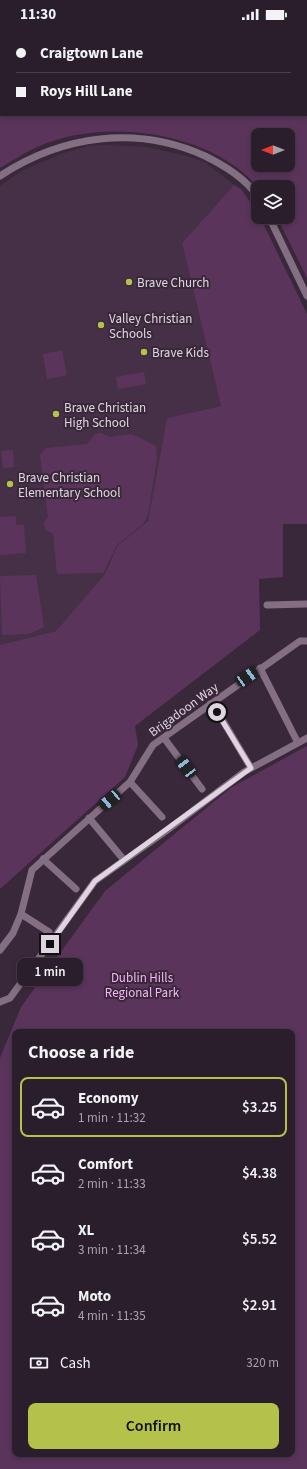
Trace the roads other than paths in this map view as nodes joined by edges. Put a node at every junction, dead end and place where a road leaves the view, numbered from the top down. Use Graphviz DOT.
graph roads {
  1 [pos="0,176"];
  2 [pos="251,189"];
  3 [pos="272,224"];
  4 [pos="307,296"];
  5 [pos="307,604"];
  6 [pos="267,605"];
  7 [pos="307,640"];
  8 [pos="260,668"];
  9 [pos="210,704"];
  10 [pos="164,738"];
  11 [pos="307,738"];
  12 [pos="298,743"];
  13 [pos="251,768"];
  14 [pos="130,782"];
  15 [pos="202,789"];
  16 [pos="162,817"];
  17 [pos="89,818"];
  18 [pos="43,858"];
  19 [pos="124,860"];
  20 [pos="76,889"];
  21 [pos="21,914"];
  22 [pos="49,932"];
  23 [pos="0,950"];
  24 [pos="0,1002"];
  1 -- 2 [label="street"];
  3 -- 4 [label="street"];
  5 -- 6 [label="street"];
  7 -- 8 [label="street, Brigadoon Way"];
  8 -- 9 [label="street, Brigadoon Way"];
  8 -- 12 [label="street"];
  9 -- 10 [label="street, Brigadoon Way"];
  9 -- 13 [label="street"];
  10 -- 14 [label="street, Brigadoon Way"];
  10 -- 15 [label="street"];
  11 -- 12 [label="street"];
  12 -- 13 [label="street"];
  13 -- 19 [label="street"];
  14 -- 16 [label="street"];
  14 -- 17 [label="street, Brigadoon Way"];
  17 -- 18 [label="street, Brigadoon Way"];
  17 -- 19 [label="street"];
  18 -- 20 [label="street"];
  18 -- 21 [label="street, Brigadoon Way"];
  19 -- 24 [label="street"];
  21 -- 22 [label="street"];
  21 -- 23 [label="street, Brigadoon Way"];
}
